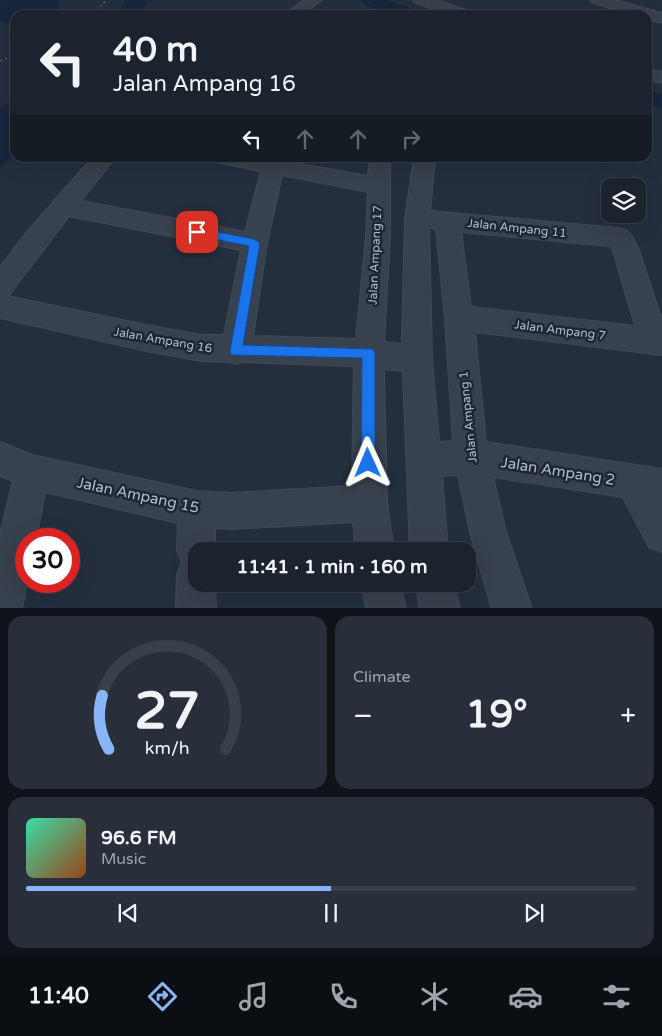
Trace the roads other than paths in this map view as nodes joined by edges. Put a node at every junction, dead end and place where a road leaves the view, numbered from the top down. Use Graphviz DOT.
graph roads {
  1 [pos="314,0"];
  2 [pos="421,0"];
  3 [pos="598,0"];
  4 [pos="299,10"];
  5 [pos="451,10"];
  6 [pos="634,10"];
  7 [pos="101,162"];
  8 [pos="251,162"];
  9 [pos="380,162"];
  10 [pos="424,162"];
  11 [pos="273,166"];
  12 [pos="379,186"];
  13 [pos="64,206"];
  14 [pos="417,219"];
  15 [pos="447,221"];
  16 [pos="254,243"];
  17 [pos="0,287"];
  18 [pos="0,306"];
  19 [pos="459,318"];
  20 [pos="658,341"];
  21 [pos="236,351"];
  22 [pos="368,353"];
  23 [pos="417,360"];
  24 [pos="471,457"];
  25 [pos="424,460"];
  26 [pos="16,466"];
  27 [pos="648,484"];
  28 [pos="369,503"];
  29 [pos="197,509"];
  30 [pos="662,534"];
  31 [pos="196,542"];
  32 [pos="374,542"];
  33 [pos="429,542"];
  34 [pos="196,592"];
  35 [pos="383,592"];
  36 [pos="437,592"];
  37 [pos="2,608"];
  38 [pos="196,608"];
  39 [pos="386,608"];
  40 [pos="440,608"];
  41 [pos="512,608"];
  1 -- 4 [label="street"];
  2 -- 5 [label="street"];
  3 -- 6 [label="street"];
  7 -- 13 [label="street"];
  8 -- 11 [label="street"];
  9 -- 12 [label="street, Jalan Ampang 17"];
  10 -- 14 [label="street"];
  11 -- 12 [label="street"];
  11 -- 16 [label="street"];
  12 -- 22 [label="street, Jalan Ampang 17"];
  13 -- 16 [label="street"];
  13 -- 17 [label="street"];
  14 -- 15 [label="street, Jalan Ampang 11"];
  14 -- 23 [label="street"];
  15 -- 19 [label="street, Jalan Ampang 1"];
  15 -- 20 [label="street, Jalan Ampang 11"];
  16 -- 21 [label="street"];
  18 -- 21 [label="street, Jalan Ampang 16"];
  19 -- 20 [label="street, Jalan Ampang 7"];
  19 -- 24 [label="street, Jalan Ampang 1"];
  21 -- 22 [label="street, Jalan Ampang 16"];
  22 -- 23 [label="street, Jalan Ampang 16"];
  22 -- 28 [label="street, Jalan Ampang 17"];
  23 -- 25 [label="street"];
  24 -- 25 [label="street, Jalan Ampang 2"];
  24 -- 27 [label="street, Jalan Ampang 2"];
  24 -- 41 [label="street, Jalan Ampang 1"];
  25 -- 33 [label="street"];
  26 -- 29 [label="street, Jalan Ampang 15"];
  26 -- 37 [label="street"];
  27 -- 30 [label="street"];
  28 -- 29 [label="street, Jalan Ampang 15"];
  28 -- 32 [label="street, Jalan Ampang 17"];
  29 -- 31 [label="street"];
  34 -- 38 [label="street"];
  35 -- 39 [label="street"];
  36 -- 40 [label="street"];
}
